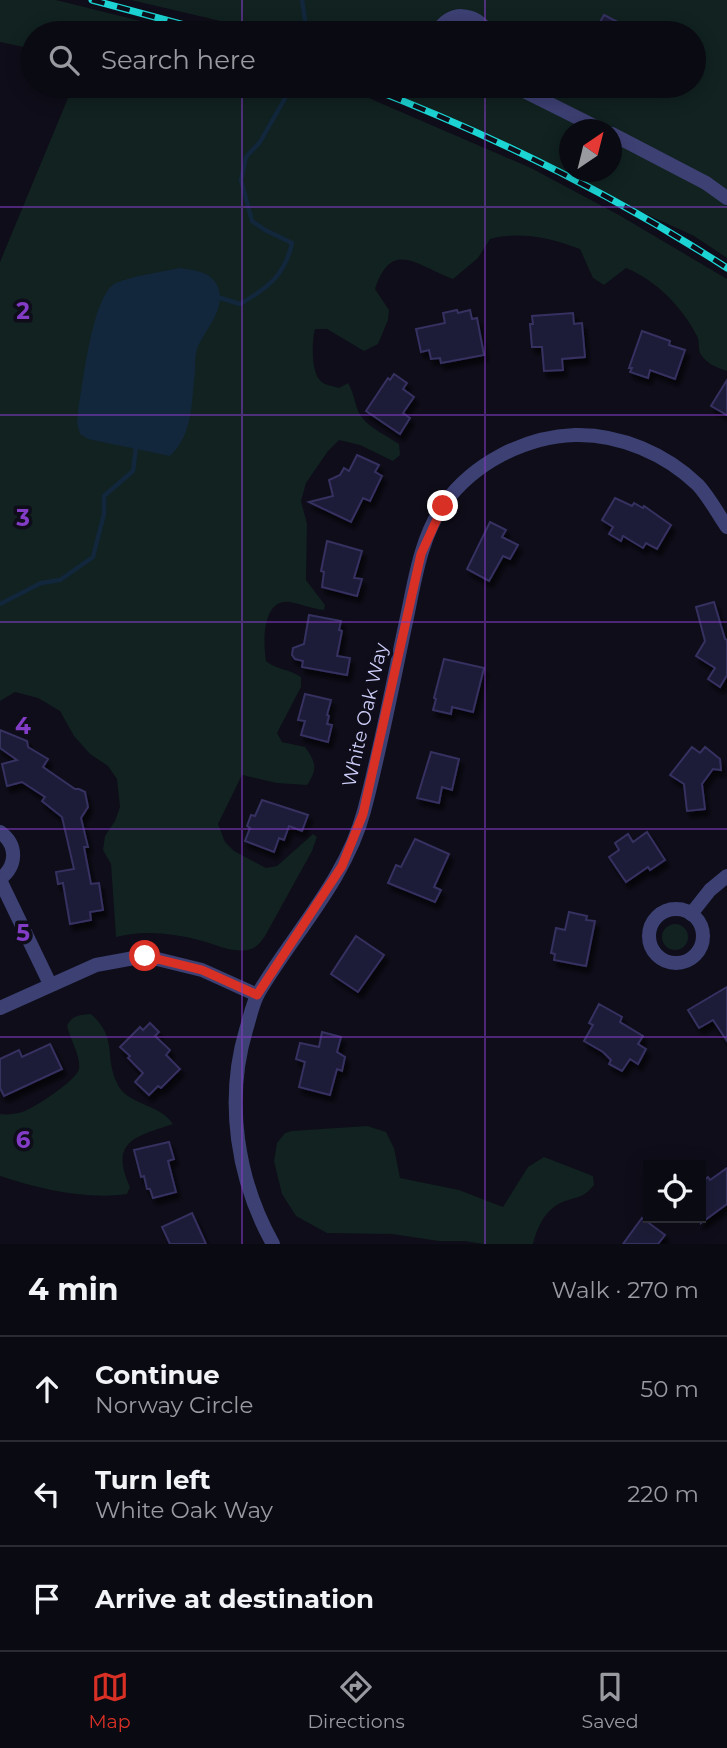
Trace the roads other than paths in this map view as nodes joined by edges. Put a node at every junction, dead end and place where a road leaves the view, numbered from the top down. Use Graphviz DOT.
graph roads {
  1 [pos="445,21"];
  2 [pos="479,21"];
  3 [pos="538,98"];
  4 [pos="580,119"];
  5 [pos="622,140"];
  6 [pos="727,198"];
  7 [pos="727,527"];
  8 [pos="0,832"];
  9 [pos="727,876"];
  10 [pos="0,880"];
  11 [pos="691,914"];
  12 [pos="50,984"];
  13 [pos="257,995"];
  14 [pos="0,1008"];
  15 [pos="273,1244"];
  1 -- 2 [label="street"];
  3 -- 4 [label="street"];
  5 -- 6 [label="street"];
  7 -- 13 [label="street, White Oak Way"];
  8 -- 10 [label="street"];
  9 -- 11 [label="street"];
  10 -- 12 [label="street"];
  12 -- 13 [label="street"];
  12 -- 14 [label="street"];
  13 -- 15 [label="street, White Oak Way"];
}
